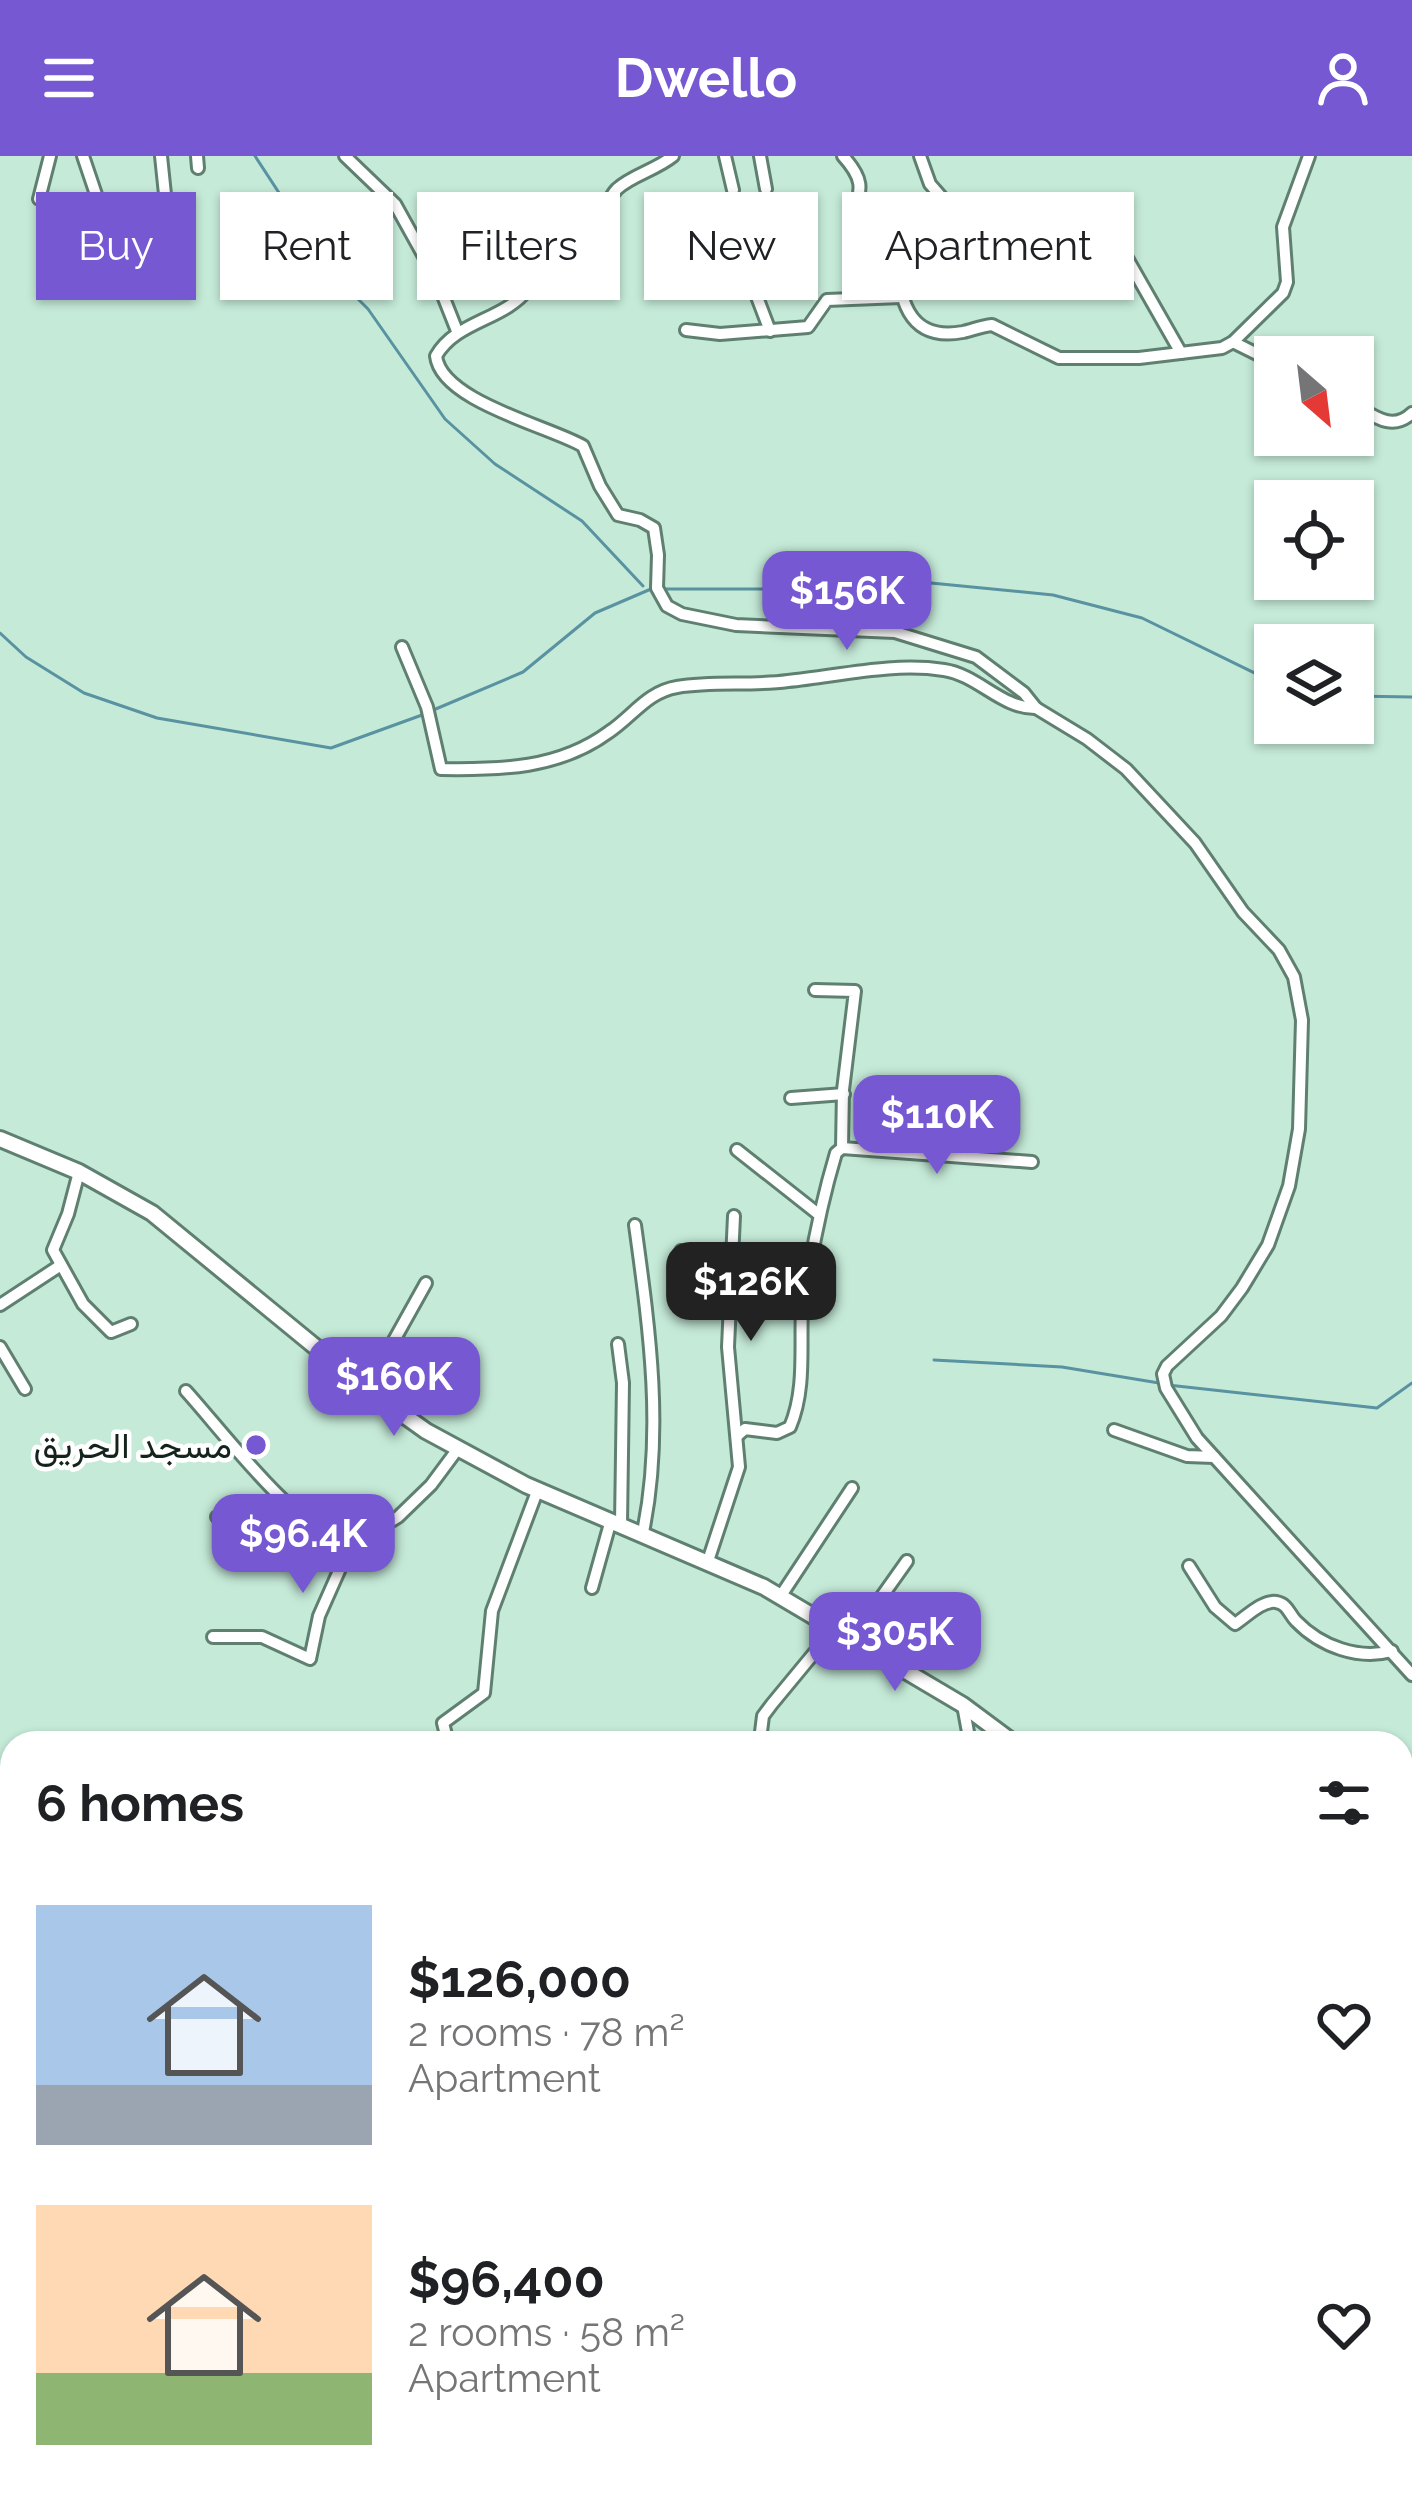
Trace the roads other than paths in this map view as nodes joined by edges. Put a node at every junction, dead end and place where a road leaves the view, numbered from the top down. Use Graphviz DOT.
graph roads {
  1 [pos="50,156"];
  2 [pos="83,156"];
  3 [pos="161,156"];
  4 [pos="345,156"];
  5 [pos="673,156"];
  6 [pos="725,156"];
  7 [pos="760,156"];
  8 [pos="843,156"];
  9 [pos="920,156"];
  10 [pos="1309,156"];
  11 [pos="766,189"];
  12 [pos="733,190"];
  13 [pos="40,192"];
  14 [pos="95,192"];
  15 [pos="165,192"];
  16 [pos="861,192"];
  17 [pos="937,192"];
  18 [pos="1134,271"];
  19 [pos="842,299"];
  20 [pos="758,300"];
  21 [pos="903,300"];
  22 [pos="686,330"];
  23 [pos="457,331"];
  24 [pos="770,331"];
  25 [pos="1233,342"];
  26 [pos="1254,352"];
  27 [pos="1181,353"];
  28 [pos="1412,413"];
  29 [pos="1374,416"];
  30 [pos="402,646"];
  31 [pos="1036,708"];
  32 [pos="814,990"];
  33 [pos="844,1094"];
  34 [pos="791,1098"];
  35 [pos="0,1139"];
  36 [pos="842,1148"];
  37 [pos="737,1150"];
  38 [pos="1032,1162"];
  39 [pos="79,1172"];
  40 [pos="817,1213"];
  41 [pos="734,1216"];
  42 [pos="634,1225"];
  43 [pos="681,1251"];
  44 [pos="730,1255"];
  45 [pos="61,1265"];
  46 [pos="426,1283"];
  47 [pos="0,1305"];
  48 [pos="131,1324"];
  49 [pos="618,1344"];
  50 [pos="0,1347"];
  51 [pos="368,1387"];
  52 [pos="25,1389"];
  53 [pos="186,1390"];
  54 [pos="1114,1430"];
  55 [pos="737,1436"];
  56 [pos="457,1450"];
  57 [pos="1214,1456"];
  58 [pos="852,1487"];
  59 [pos="538,1489"];
  60 [pos="287,1502"];
  61 [pos="217,1517"];
  62 [pos="616,1521"];
  63 [pos="643,1532"];
  64 [pos="350,1546"];
  65 [pos="707,1561"];
  66 [pos="907,1561"];
  67 [pos="1189,1566"];
  68 [pos="592,1588"];
  69 [pos="780,1597"];
  70 [pos="834,1629"];
  71 [pos="213,1636"];
  72 [pos="850,1640"];
  73 [pos="1392,1651"];
  74 [pos="1412,1675"];
  75 [pos="963,1705"];
  76 [pos="444,1731"];
  77 [pos="760,1731"];
  78 [pos="968,1731"];
  79 [pos="998,1731"];
  1 -- 13 [label="street"];
  2 -- 14 [label="street"];
  3 -- 15 [label="street"];
  4 -- 23 [label="street"];
  5 -- 23 [label="street"];
  6 -- 12 [label="street"];
  7 -- 11 [label="street"];
  8 -- 16 [label="street"];
  9 -- 17 [label="street"];
  10 -- 25 [label="street"];
  18 -- 27 [label="street"];
  19 -- 24 [label="street"];
  20 -- 24 [label="street"];
  21 -- 27 [label="street"];
  22 -- 24 [label="street"];
  23 -- 31 [label="street"];
  25 -- 26 [label="street"];
  25 -- 27 [label="street"];
  28 -- 29 [label="street"];
  30 -- 31 [label="street"];
  31 -- 57 [label="street"];
  32 -- 33 [label="street"];
  33 -- 34 [label="street"];
  33 -- 36 [label="street"];
  35 -- 39 [label="street"];
  36 -- 38 [label="street"];
  36 -- 40 [label="street"];
  37 -- 40 [label="street"];
  39 -- 45 [label="street"];
  39 -- 51 [label="street"];
  40 -- 55 [label="street"];
  41 -- 44 [label="street"];
  42 -- 63 [label="street"];
  43 -- 44 [label="street"];
  44 -- 55 [label="street"];
  45 -- 47 [label="street"];
  45 -- 48 [label="street"];
  46 -- 51 [label="street"];
  49 -- 62 [label="street"];
  50 -- 52 [label="street"];
  51 -- 56 [label="street"];
  53 -- 60 [label="street"];
  54 -- 57 [label="street"];
  55 -- 65 [label="street"];
  56 -- 59 [label="street"];
  56 -- 64 [label="street"];
  57 -- 73 [label="street"];
  58 -- 69 [label="street"];
  59 -- 62 [label="street"];
  59 -- 76 [label="street"];
  60 -- 61 [label="street"];
  60 -- 64 [label="street"];
  62 -- 63 [label="street"];
  62 -- 68 [label="street"];
  63 -- 65 [label="street"];
  64 -- 71 [label="street"];
  65 -- 69 [label="street"];
  66 -- 72 [label="street"];
  67 -- 73 [label="street"];
  69 -- 70 [label="street"];
  70 -- 72 [label="street"];
  70 -- 77 [label="street"];
  72 -- 75 [label="street"];
  73 -- 74 [label="street"];
  75 -- 78 [label="street"];
  75 -- 79 [label="street"];
}
